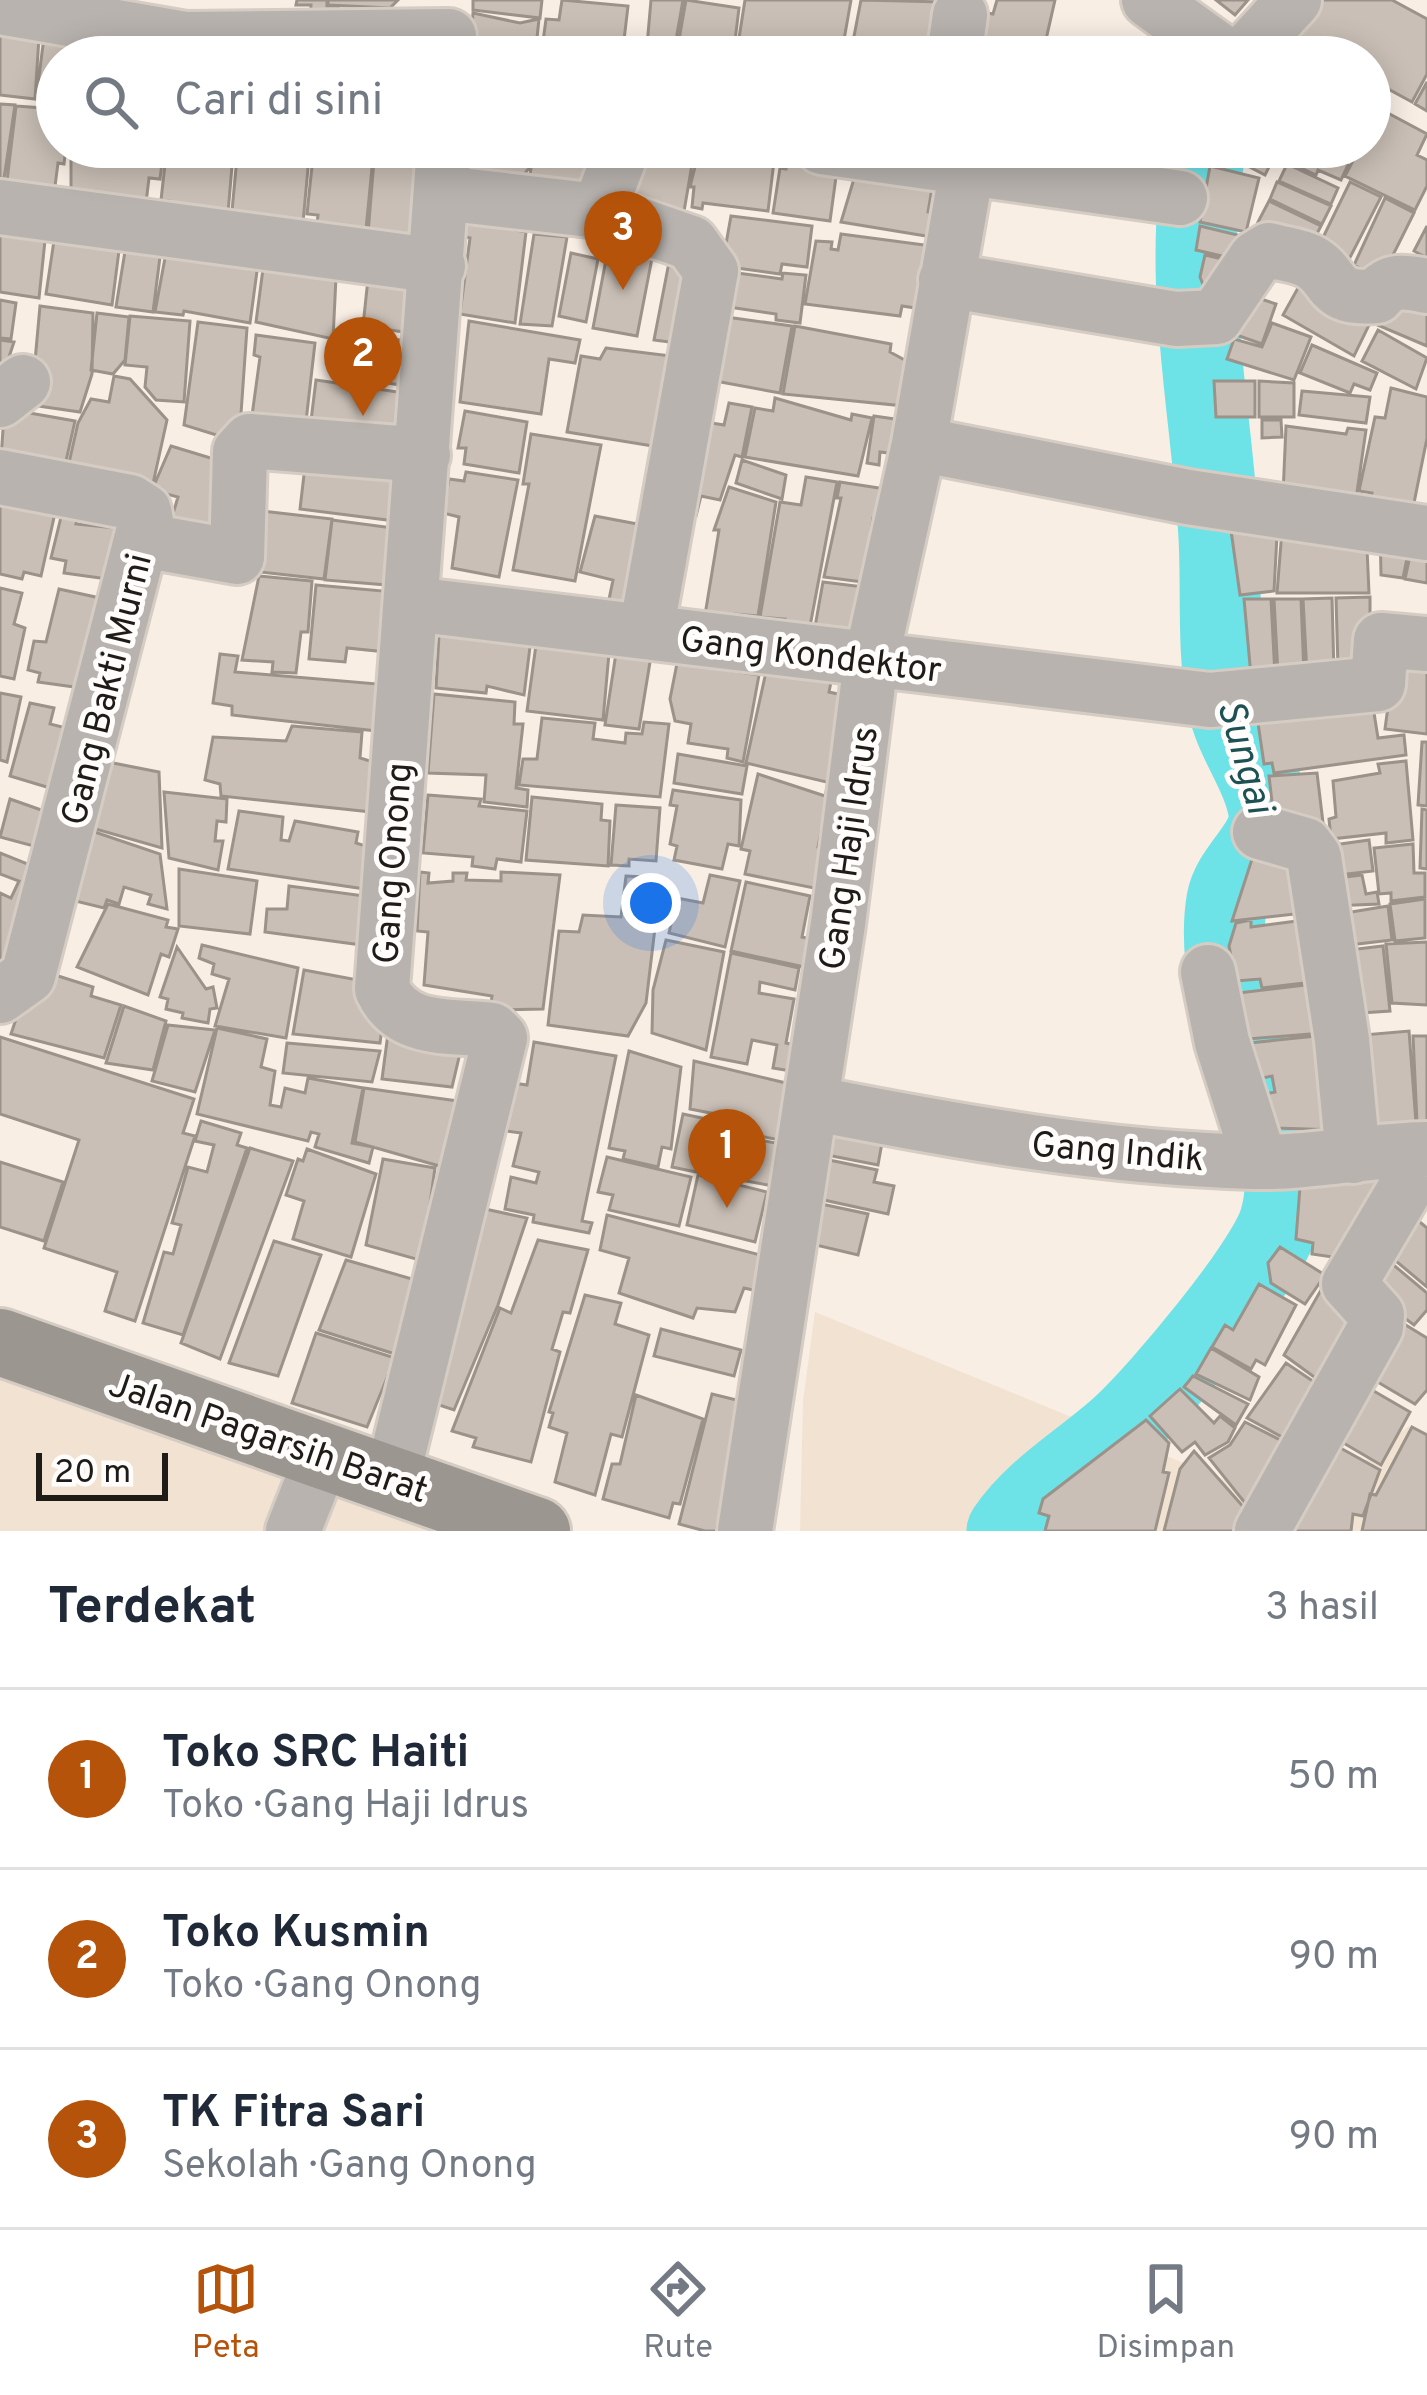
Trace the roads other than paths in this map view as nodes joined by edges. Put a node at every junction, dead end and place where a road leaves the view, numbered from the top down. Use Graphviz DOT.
graph roads {
  1 [pos="1149,0"];
  2 [pos="1294,0"];
  3 [pos="0,7"];
  4 [pos="449,31"];
  5 [pos="169,36"];
  6 [pos="285,36"];
  7 [pos="1199,36"];
  8 [pos="1261,36"];
  9 [pos="621,168"];
  10 [pos="950,168"];
  11 [pos="1003,168"];
  12 [pos="444,170"];
  13 [pos="1180,198"];
  14 [pos="0,207"];
  15 [pos="616,217"];
  16 [pos="438,266"];
  17 [pos="946,280"];
  18 [pos="1427,286"];
  19 [pos="919,444"];
  20 [pos="423,455"];
  21 [pos="0,477"];
  22 [pos="1427,533"];
  23 [pos="142,540"];
  24 [pos="412,604"];
  25 [pos="646,632"];
  26 [pos="1427,644"];
  27 [pos="872,661"];
  28 [pos="1263,835"];
  29 [pos="1208,972"];
  30 [pos="0,996"];
  31 [pos="811,1103"];
  32 [pos="1427,1150"];
  33 [pos="1353,1156"];
  34 [pos="1276,1161"];
  35 [pos="0,1342"];
  36 [pos="323,1455"];
  37 [pos="392,1478"];
  38 [pos="292,1531"];
  39 [pos="537,1531"];
  40 [pos="745,1531"];
  41 [pos="1262,1531"];
  1 -- 7 [label="street"];
  2 -- 8 [label="street"];
  3 -- 5 [label="street"];
  4 -- 6 [label="street"];
  9 -- 15 [label="street"];
  10 -- 17 [label="street, Gang Haji Idrus"];
  11 -- 13 [label="street"];
  12 -- 15 [label="street"];
  12 -- 16 [label="street, Gang Onong"];
  14 -- 16 [label="street"];
  15 -- 25 [label="street"];
  16 -- 20 [label="street, Gang Onong"];
  17 -- 18 [label="street"];
  17 -- 19 [label="street, Gang Haji Idrus"];
  19 -- 22 [label="street"];
  19 -- 27 [label="street, Gang Haji Idrus"];
  20 -- 23 [label="street"];
  20 -- 24 [label="street, Gang Onong"];
  21 -- 23 [label="street, Gang Bakti Murni"];
  23 -- 30 [label="street, Gang Bakti Murni"];
  24 -- 25 [label="street, Gang Kondektor"];
  24 -- 37 [label="street, Gang Onong"];
  25 -- 27 [label="street, Gang Kondektor"];
  26 -- 27 [label="street, Gang Kondektor"];
  27 -- 31 [label="street, Gang Haji Idrus"];
  28 -- 33 [label="street"];
  29 -- 34 [label="street"];
  31 -- 34 [label="street, Gang Indik"];
  31 -- 40 [label="street, Gang Haji Idrus"];
  32 -- 33 [label="street, Gang Indik"];
  32 -- 41 [label="street, Gang Indik"];
  33 -- 34 [label="street, Gang Indik"];
  35 -- 36 [label="street, Jalan Pagarsih Barat"];
  36 -- 37 [label="street, Jalan Pagarsih Barat"];
  36 -- 38 [label="street"];
  37 -- 39 [label="street, Jalan Pagarsih Barat"];
}
